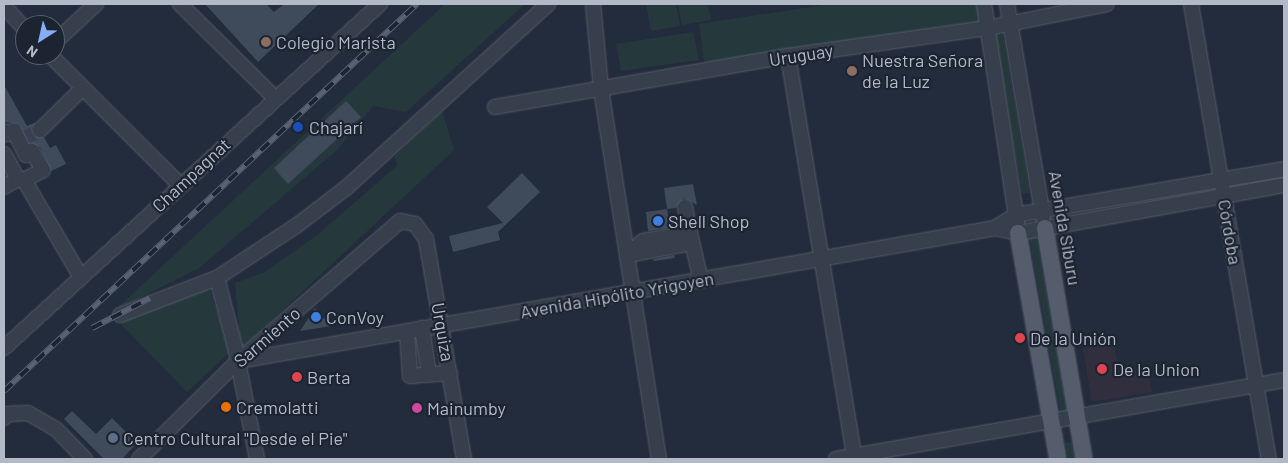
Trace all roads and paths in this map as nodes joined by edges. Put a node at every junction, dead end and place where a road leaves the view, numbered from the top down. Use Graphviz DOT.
graph roads {
  1 [pos="96,4"];
  2 [pos="180,4"];
  3 [pos="380,4"];
  4 [pos="548,4"];
  5 [pos="593,4"];
  6 [pos="984,4"];
  7 [pos="1007,4"];
  8 [pos="1107,4"];
  9 [pos="1191,4"];
  10 [pos="4,6"];
  11 [pos="15,18"];
  12 [pos="1010,23"];
  13 [pos="988,28"];
  14 [pos="65,33"];
  15 [pos="788,56"];
  16 [pos="60,65"];
  17 [pos="83,88"];
  18 [pos="601,89"];
  19 [pos="275,98"];
  20 [pos="495,107"];
  21 [pos="40,130"];
  22 [pos="4,131"];
  23 [pos="21,144"];
  24 [pos="5,156"];
  25 [pos="1284,169"];
  26 [pos="21,180"];
  27 [pos="1221,180"];
  28 [pos="1284,185"];
  29 [pos="181,186"];
  30 [pos="4,187"];
  31 [pos="1224,196"];
  32 [pos="685,207"];
  33 [pos="1042,210"];
  34 [pos="1016,215"];
  35 [pos="400,220"];
  36 [pos="996,228"];
  37 [pos="1045,228"];
  38 [pos="1018,233"];
  39 [pos="691,238"];
  40 [pos="627,255"];
  41 [pos="823,259"];
  42 [pos="81,277"];
  43 [pos="217,278"];
  44 [pos="701,281"];
  45 [pos="633,293"];
  46 [pos="120,315"];
  47 [pos="442,325"];
  48 [pos="422,328"];
  49 [pos="407,331"];
  50 [pos="4,348"];
  51 [pos="238,361"];
  52 [pos="450,373"];
  53 [pos="429,374"];
  54 [pos="1284,380"];
  55 [pos="1256,385"];
  56 [pos="6,416"];
  57 [pos="1077,417"];
  58 [pos="1052,421"];
  59 [pos="855,458"];
  60 [pos="85,459"];
  61 [pos="139,459"];
  62 [pos="257,459"];
  63 [pos="464,459"];
  64 [pos="659,459"];
  65 [pos="836,459"];
  66 [pos="1058,459"];
  67 [pos="1084,459"];
  68 [pos="1270,459"];
  1 -- 14 [label="street"];
  2 -- 19 [label="street"];
  3 -- 19 [label="street, Champagnat"];
  4 -- 43 [label="street"];
  5 -- 18 [label="street"];
  6 -- 13 [label="street"];
  7 -- 12 [label="street, Avenida Siburu"];
  8 -- 12 [label="street, Uruguay"];
  9 -- 27 [label="street, Córdoba"];
  10 -- 11 [label="street"];
  12 -- 13 [label="street, Uruguay"];
  12 -- 33 [label="street, Avenida Siburu"];
  13 -- 15 [label="street, Uruguay"];
  13 -- 34 [label="street"];
  15 -- 18 [label="street, Uruguay"];
  15 -- 41 [label="street"];
  16 -- 17 [label="street"];
  17 -- 21 [label="street"];
  17 -- 29 [label="street"];
  18 -- 20 [label="street, Uruguay"];
  18 -- 40 [label="street"];
  19 -- 29 [label="street, Champagnat"];
  22 -- 23 [label="street"];
  23 -- 24 [label="street"];
  23 -- 26 [label="street"];
  24 -- 26 [label="street"];
  25 -- 27 [label="street, Avenida Hipólito Yrigoyen"];
  26 -- 30 [label="street"];
  26 -- 42 [label="street"];
  27 -- 31 [label="street, Córdoba"];
  27 -- 33 [label="street, Avenida Hipólito Yrigoyen"];
  28 -- 31 [label="street, Avenida Hipólito Yrigoyen"];
  29 -- 42 [label="street, Champagnat"];
  31 -- 37 [label="street, Avenida Hipólito Yrigoyen"];
  31 -- 55 [label="street, Córdoba"];
  32 -- 39 [label="street"];
  33 -- 34 [label="street, Avenida Hipólito Yrigoyen"];
  33 -- 37 [label="street, Avenida Siburu"];
  34 -- 36 [label="street, Avenida Hipólito Yrigoyen"];
  34 -- 38 [label="street"];
  35 -- 47 [label="street, Urquiza"];
  35 -- 51 [label="street, Sarmiento"];
  36 -- 38 [label="street, Avenida Hipólito Yrigoyen"];
  36 -- 41 [label="street, Avenida Hipólito Yrigoyen"];
  37 -- 38 [label="street, Avenida Hipólito Yrigoyen"];
  37 -- 57 [label="main road, Avenida Siburu"];
  38 -- 58 [label="main road"];
  39 -- 40 [label="street"];
  39 -- 44 [label="street"];
  40 -- 45 [label="street"];
  41 -- 44 [label="street, Avenida Hipólito Yrigoyen"];
  41 -- 59 [label="street"];
  42 -- 50 [label="street, Champagnat"];
  43 -- 46 [label="street"];
  43 -- 51 [label="street"];
  44 -- 45 [label="street, Avenida Hipólito Yrigoyen"];
  45 -- 47 [label="street, Avenida Hipólito Yrigoyen"];
  45 -- 64 [label="street"];
  47 -- 48 [label="street, Avenida Hipólito Yrigoyen"];
  47 -- 52 [label="street, Urquiza"];
  48 -- 49 [label="street, Avenida Hipólito Yrigoyen"];
  48 -- 53 [label="street"];
  49 -- 51 [label="street, Avenida Hipólito Yrigoyen"];
  49 -- 53 [label="street"];
  51 -- 61 [label="street, Sarmiento"];
  51 -- 62 [label="street"];
  52 -- 53 [label="street"];
  52 -- 63 [label="street, Urquiza"];
  54 -- 55 [label="street"];
  55 -- 57 [label="street"];
  55 -- 68 [label="street, Córdoba"];
  56 -- 60 [label="street"];
  57 -- 58 [label="street"];
  57 -- 67 [label="main road, Avenida Siburu"];
  58 -- 59 [label="street"];
  58 -- 66 [label="main road"];
  59 -- 65 [label="street"];
}
